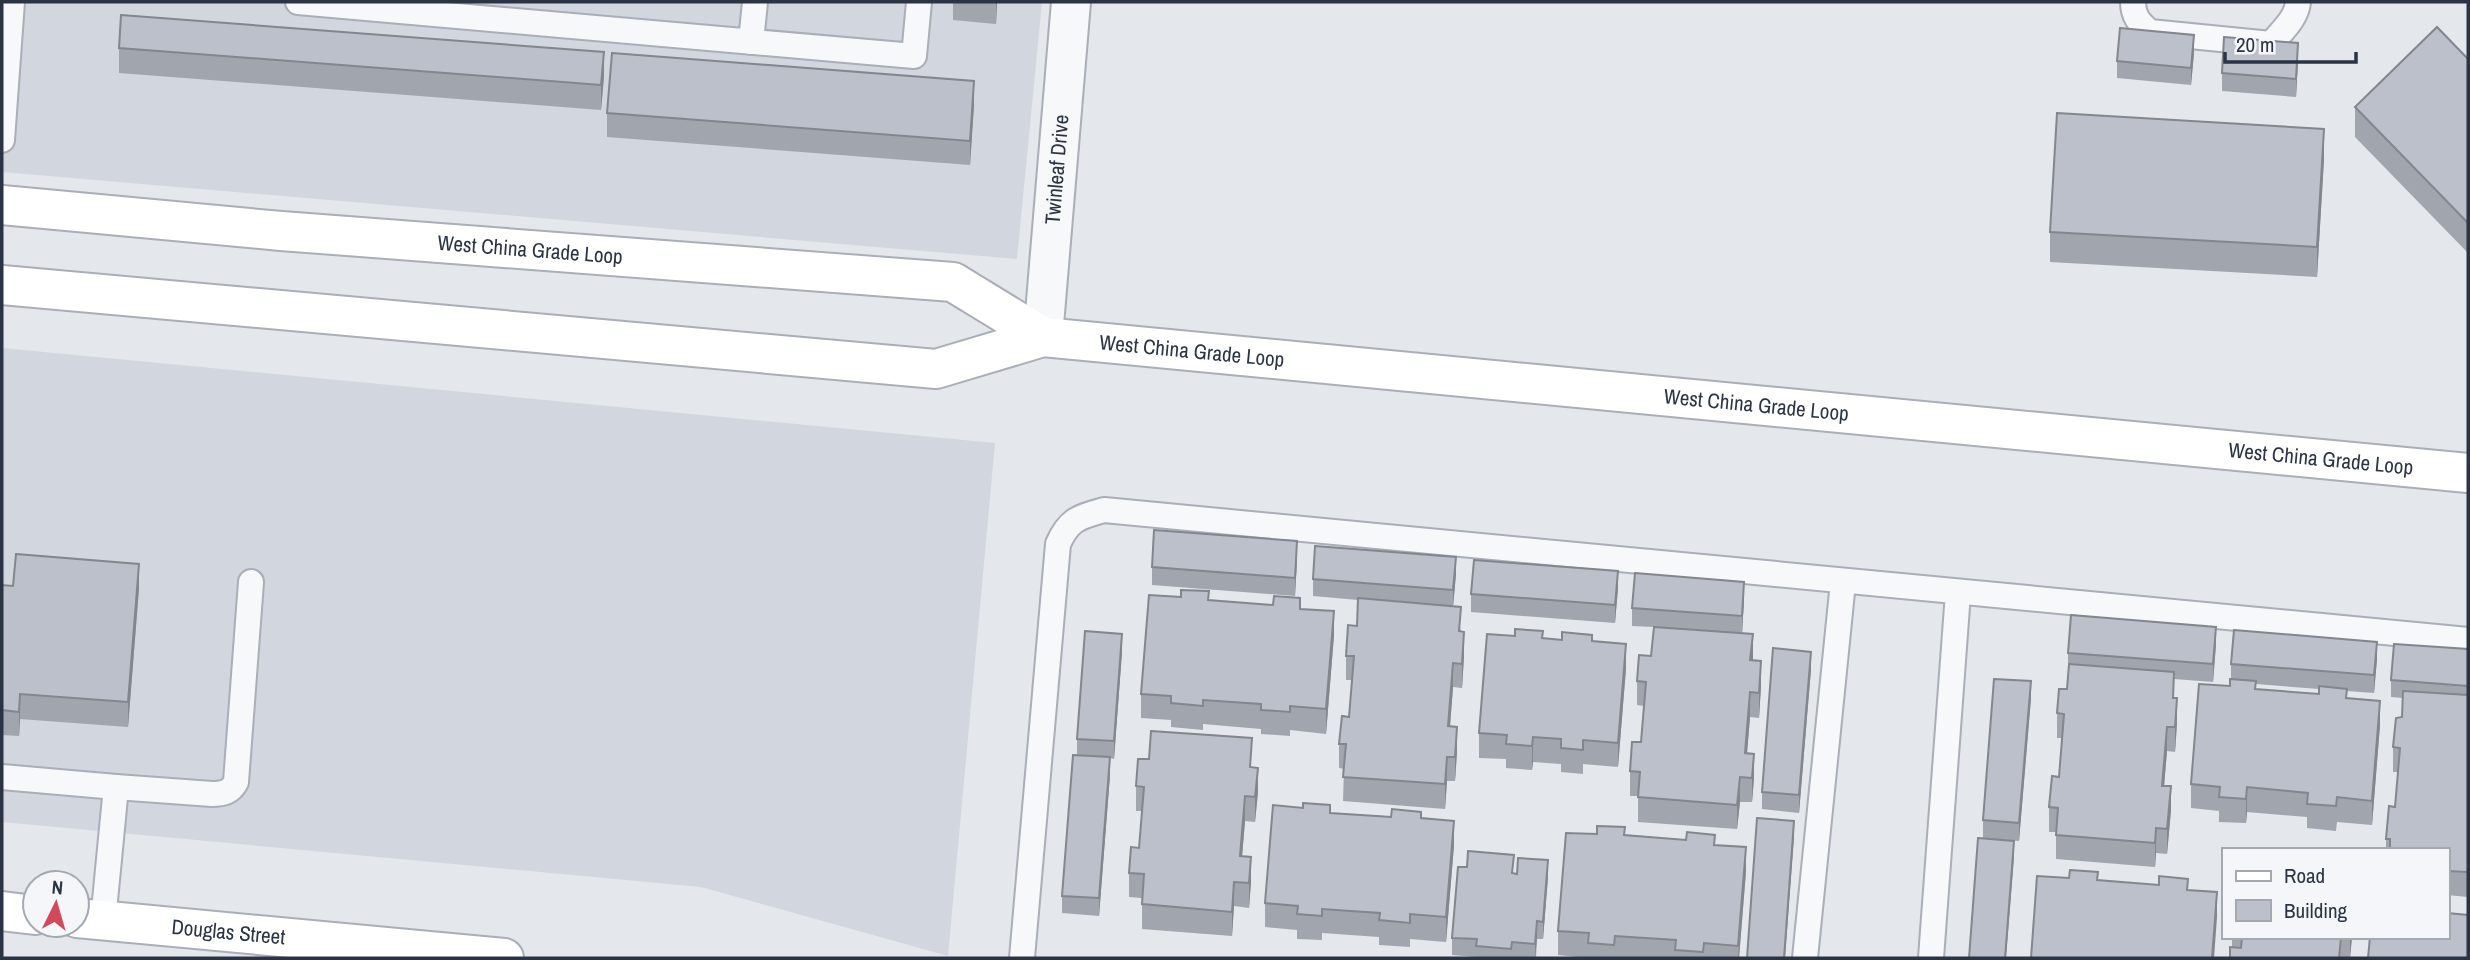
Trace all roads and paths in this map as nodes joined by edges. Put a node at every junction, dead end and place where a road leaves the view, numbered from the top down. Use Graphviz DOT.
graph roads {
  1 [pos="12,2"];
  2 [pos="299,2"];
  3 [pos="755,2"];
  4 [pos="919,2"];
  5 [pos="1071,2"];
  6 [pos="2133,2"];
  7 [pos="2298,2"];
  8 [pos="403,6"];
  9 [pos="558,13"];
  10 [pos="751,42"];
  11 [pos="2,140"];
  12 [pos="2,205"];
  13 [pos="2,285"];
  14 [pos="1043,337"];
  15 [pos="2468,473"];
  16 [pos="251,582"];
  17 [pos="1843,582"];
  18 [pos="1958,593"];
  19 [pos="2468,640"];
  20 [pos="2,777"];
  21 [pos="116,787"];
  22 [pos="2,911"];
  23 [pos="21,913"];
  24 [pos="91,915"];
  25 [pos="91,920"];
  26 [pos="390,953"];
  27 [pos="504,958"];
  28 [pos="1021,958"];
  29 [pos="1805,958"];
  30 [pos="1931,958"];
  1 -- 11 [label="lane"];
  2 -- 8 [label="lane"];
  3 -- 10 [label="lane"];
  4 -- 10 [label="lane"];
  5 -- 14 [label="street, Twinleaf Drive"];
  6 -- 7 [label="lane"];
  8 -- 9 [label="lane"];
  9 -- 10 [label="lane"];
  12 -- 14 [label="main road, West China Grade Loop"];
  13 -- 14 [label="main road, West China Grade Loop"];
  14 -- 15 [label="main road, West China Grade Loop"];
  16 -- 21 [label="lane"];
  17 -- 18 [label="lane"];
  17 -- 28 [label="lane"];
  17 -- 29 [label="lane"];
  18 -- 19 [label="lane"];
  18 -- 30 [label="lane"];
  20 -- 21 [label="lane"];
  21 -- 24 [label="lane"];
  22 -- 23 [label="main road"];
  25 -- 26 [label="main road, Douglas Street"];
  26 -- 27 [label="main road, Douglas Street"];
}
